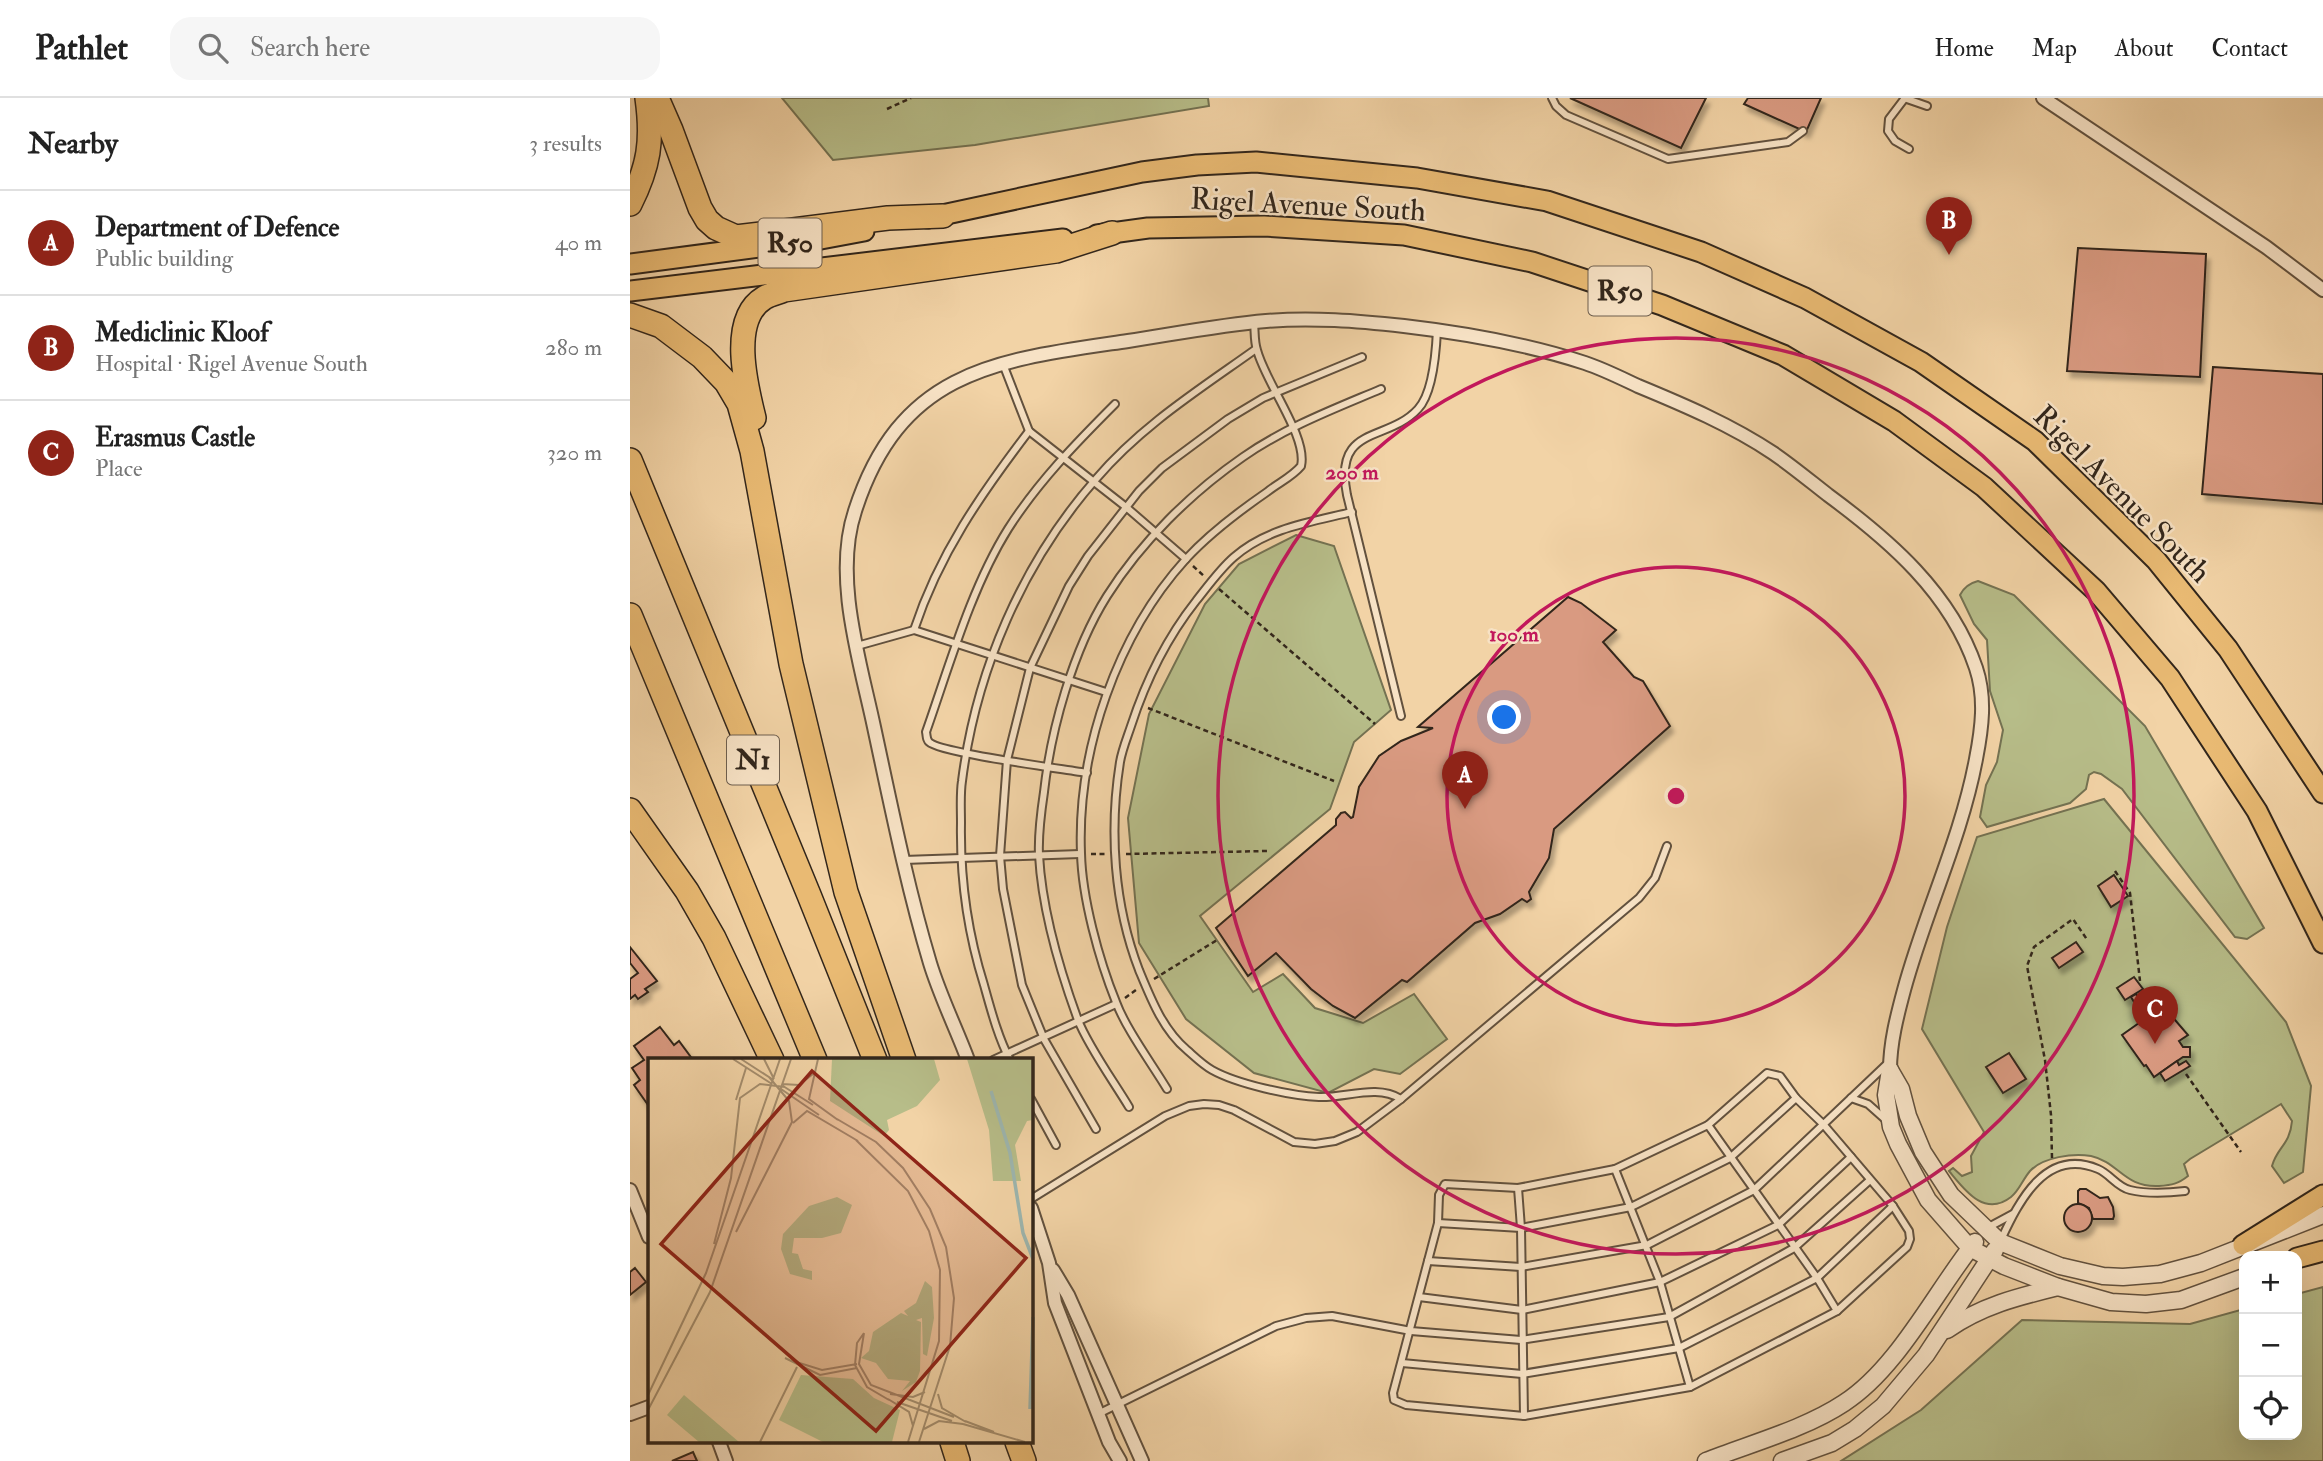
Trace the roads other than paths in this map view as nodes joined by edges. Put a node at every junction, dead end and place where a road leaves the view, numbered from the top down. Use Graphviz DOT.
graph roads {
  1 [pos="647,98"];
  2 [pos="657,98"];
  3 [pos="1552,98"];
  4 [pos="1905,98"];
  5 [pos="2043,98"];
  6 [pos="1927,106"];
  7 [pos="1803,131"];
  8 [pos="1909,149"];
  9 [pos="630,204"];
  10 [pos="943,216"];
  11 [pos="1112,233"];
  12 [pos="633,264"];
  13 [pos="2323,290"];
  14 [pos="636,291"];
  15 [pos="630,315"];
  16 [pos="1254,323"];
  17 [pos="1437,330"];
  18 [pos="1256,349"];
  19 [pos="1362,357"];
  20 [pos="1003,363"];
  21 [pos="1381,389"];
  22 [pos="1274,393"];
  23 [pos="1115,404"];
  24 [pos="1293,427"];
  25 [pos="1029,431"];
  26 [pos="1063,456"];
  27 [pos="630,460"];
  28 [pos="1094,481"];
  29 [pos="1126,507"];
  30 [pos="1352,512"];
  31 [pos="1156,534"];
  32 [pos="1185,559"];
  33 [pos="772,570"];
  34 [pos="630,615"];
  35 [pos="914,630"];
  36 [pos="956,644"];
  37 [pos="857,646"];
  38 [pos="992,654"];
  39 [pos="1030,668"];
  40 [pos="1069,682"];
  41 [pos="1105,692"];
  42 [pos="1401,716"];
  43 [pos="967,754"];
  44 [pos="1007,760"];
  45 [pos="1047,766"];
  46 [pos="1087,773"];
  47 [pos="2323,793"];
  48 [pos="630,810"];
  49 [pos="1667,846"];
  50 [pos="1080,854"];
  51 [pos="1039,855"];
  52 [pos="1000,856"];
  53 [pos="960,858"];
  54 [pos="904,860"];
  55 [pos="2323,943"];
  56 [pos="1116,1004"];
  57 [pos="1079,1022"];
  58 [pos="1044,1039"];
  59 [pos="1008,1057"];
  60 [pos="771,1058"];
  61 [pos="814,1058"];
  62 [pos="874,1058"];
  63 [pos="903,1058"];
  64 [pos="967,1058"];
  65 [pos="1889,1066"];
  66 [pos="1167,1089"];
  67 [pos="1401,1098"];
  68 [pos="1796,1098"];
  69 [pos="1851,1098"];
  70 [pos="1032,1101"];
  71 [pos="1129,1107"];
  72 [pos="1823,1124"];
  73 [pos="1708,1125"];
  74 [pos="1891,1127"];
  75 [pos="1096,1129"];
  76 [pos="1056,1145"];
  77 [pos="1852,1157"];
  78 [pos="1730,1158"];
  79 [pos="1615,1170"];
  80 [pos="1870,1180"];
  81 [pos="1518,1188"];
  82 [pos="630,1190"];
  83 [pos="1754,1190"];
  84 [pos="2185,1191"];
  85 [pos="2323,1195"];
  86 [pos="1032,1198"];
  87 [pos="1893,1206"];
  88 [pos="1631,1207"];
  89 [pos="1032,1211"];
  90 [pos="2013,1214"];
  91 [pos="2323,1215"];
  92 [pos="1438,1223"];
  93 [pos="1777,1225"];
  94 [pos="1521,1228"];
  95 [pos="1985,1229"];
  96 [pos="648,1235"];
  97 [pos="2000,1242"];
  98 [pos="1647,1245"];
  99 [pos="2243,1245"];
  100 [pos="1794,1248"];
  101 [pos="1970,1248"];
  102 [pos="2323,1249"];
  103 [pos="2302,1255"];
  104 [pos="1989,1258"];
  105 [pos="1429,1261"];
  106 [pos="1049,1263"];
  107 [pos="1521,1267"];
  108 [pos="1817,1278"];
  109 [pos="2239,1279"];
  110 [pos="1660,1282"];
  111 [pos="2057,1287"];
  112 [pos="1419,1297"];
  113 [pos="1522,1310"];
  114 [pos="1837,1311"];
  115 [pos="1669,1317"];
  116 [pos="1411,1331"];
  117 [pos="1938,1336"];
  118 [pos="1521,1340"];
  119 [pos="1679,1349"];
  120 [pos="1402,1363"];
  121 [pos="1522,1374"];
  122 [pos="1690,1387"];
  123 [pos="1116,1406"];
  124 [pos="648,1407"];
  125 [pos="630,1414"];
  126 [pos="1098,1414"];
  127 [pos="1524,1416"];
  128 [pos="1787,1429"];
  129 [pos="720,1444"];
  130 [pos="953,1444"];
  131 [pos="1018,1444"];
  132 [pos="726,1461"];
  133 [pos="958,1461"];
  134 [pos="1024,1461"];
  135 [pos="1120,1461"];
  136 [pos="1142,1461"];
  137 [pos="1706,1461"];
  138 [pos="1740,1461"];
  139 [pos="1782,1461"];
  1 -- 9 [label="highway"];
  2 -- 10 [label="highway"];
  3 -- 7 [label="lane"];
  4 -- 6 [label="lane"];
  4 -- 8 [label="lane"];
  5 -- 13 [label="street"];
  10 -- 12 [label="main road, Rigel Avenue South / R50"];
  10 -- 47 [label="main road, Rigel Avenue South / R50"];
  11 -- 14 [label="main road, Rigel Avenue South / R50"];
  11 -- 33 [label="highway"];
  11 -- 55 [label="main road, Rigel Avenue South / R50"];
  15 -- 33 [label="highway"];
  16 -- 17 [label="street"];
  16 -- 18 [label="lane"];
  16 -- 20 [label="street"];
  17 -- 30 [label="lane"];
  17 -- 65 [label="street"];
  18 -- 22 [label="lane"];
  18 -- 28 [label="lane"];
  19 -- 22 [label="lane"];
  20 -- 25 [label="lane"];
  20 -- 37 [label="street"];
  21 -- 24 [label="lane"];
  22 -- 24 [label="lane"];
  22 -- 29 [label="lane"];
  23 -- 26 [label="lane"];
  24 -- 31 [label="lane"];
  24 -- 32 [label="lane"];
  25 -- 26 [label="lane"];
  25 -- 35 [label="lane"];
  26 -- 28 [label="lane"];
  26 -- 36 [label="lane"];
  27 -- 62 [label="highway, N1"];
  28 -- 29 [label="lane"];
  28 -- 38 [label="lane"];
  29 -- 31 [label="lane"];
  29 -- 39 [label="lane"];
  30 -- 42 [label="lane"];
  30 -- 67 [label="lane"];
  31 -- 32 [label="lane"];
  31 -- 40 [label="lane"];
  32 -- 41 [label="lane"];
  33 -- 63 [label="highway"];
  34 -- 61 [label="highway, N1"];
  35 -- 36 [label="lane"];
  35 -- 37 [label="lane"];
  36 -- 38 [label="lane"];
  36 -- 43 [label="lane"];
  37 -- 54 [label="street"];
  38 -- 39 [label="lane"];
  38 -- 43 [label="lane"];
  39 -- 40 [label="lane"];
  39 -- 44 [label="lane"];
  40 -- 41 [label="lane"];
  40 -- 45 [label="lane"];
  41 -- 46 [label="lane"];
  43 -- 44 [label="lane"];
  43 -- 53 [label="lane"];
  44 -- 45 [label="lane"];
  44 -- 52 [label="lane"];
  45 -- 46 [label="lane"];
  45 -- 51 [label="lane"];
  46 -- 50 [label="lane"];
  48 -- 60 [label="highway"];
  49 -- 67 [label="lane"];
  50 -- 51 [label="lane"];
  50 -- 56 [label="lane"];
  51 -- 52 [label="lane"];
  51 -- 57 [label="lane"];
  52 -- 53 [label="lane"];
  52 -- 58 [label="lane"];
  53 -- 54 [label="lane"];
  53 -- 59 [label="lane"];
  54 -- 64 [label="street"];
  56 -- 57 [label="lane"];
  56 -- 66 [label="lane"];
  57 -- 58 [label="lane"];
  57 -- 71 [label="lane"];
  58 -- 59 [label="lane"];
  58 -- 75 [label="lane"];
  65 -- 69 [label="lane"];
  65 -- 74 [label="street"];
  65 -- 95 [label="street"];
  67 -- 86 [label="lane"];
  68 -- 72 [label="lane"];
  68 -- 73 [label="lane"];
  68 -- 78 [label="lane"];
  69 -- 72 [label="lane"];
  69 -- 74 [label="lane"];
  70 -- 76 [label="lane"];
  72 -- 77 [label="lane"];
  72 -- 83 [label="lane"];
  73 -- 78 [label="lane"];
  73 -- 79 [label="lane"];
  74 -- 101 [label="street"];
  77 -- 80 [label="lane"];
  77 -- 93 [label="lane"];
  78 -- 83 [label="lane"];
  78 -- 88 [label="lane"];
  79 -- 81 [label="lane"];
  79 -- 88 [label="lane"];
  80 -- 87 [label="lane"];
  80 -- 100 [label="lane"];
  81 -- 92 [label="lane"];
  81 -- 94 [label="lane"];
  82 -- 96 [label="street"];
  83 -- 93 [label="lane"];
  83 -- 98 [label="lane"];
  84 -- 90 [label="lane"];
  85 -- 99 [label="main road"];
  87 -- 108 [label="lane"];
  87 -- 114 [label="lane"];
  88 -- 94 [label="lane"];
  88 -- 98 [label="lane"];
  89 -- 106 [label="street"];
  90 -- 95 [label="lane"];
  90 -- 97 [label="lane"];
  91 -- 99 [label="street"];
  92 -- 94 [label="lane"];
  92 -- 105 [label="lane"];
  93 -- 100 [label="lane"];
  93 -- 110 [label="lane"];
  94 -- 107 [label="lane"];
  95 -- 97 [label="street"];
  95 -- 101 [label="street"];
  97 -- 99 [label="street"];
  97 -- 104 [label="street"];
  98 -- 107 [label="lane"];
  98 -- 110 [label="lane"];
  100 -- 108 [label="lane"];
  100 -- 115 [label="lane"];
  101 -- 104 [label="street"];
  101 -- 128 [label="street"];
  102 -- 103 [label="main road"];
  104 -- 111 [label="street"];
  104 -- 117 [label="street"];
  105 -- 107 [label="lane"];
  105 -- 112 [label="lane"];
  106 -- 123 [label="street"];
  106 -- 126 [label="street"];
  107 -- 113 [label="lane"];
  108 -- 114 [label="lane"];
  108 -- 119 [label="lane"];
  109 -- 111 [label="street"];
  110 -- 113 [label="lane"];
  110 -- 115 [label="lane"];
  111 -- 117 [label="street"];
  112 -- 113 [label="lane"];
  112 -- 116 [label="lane"];
  113 -- 118 [label="lane"];
  114 -- 122 [label="lane"];
  115 -- 118 [label="lane"];
  115 -- 119 [label="lane"];
  116 -- 118 [label="lane"];
  116 -- 120 [label="lane"];
  116 -- 123 [label="lane"];
  117 -- 139 [label="street"];
  118 -- 121 [label="lane"];
  119 -- 121 [label="lane"];
  119 -- 122 [label="lane"];
  120 -- 121 [label="lane"];
  120 -- 127 [label="lane"];
  121 -- 127 [label="lane"];
  122 -- 127 [label="lane"];
  123 -- 126 [label="lane"];
  123 -- 136 [label="street"];
  124 -- 125 [label="street"];
  126 -- 135 [label="street"];
  128 -- 137 [label="street"];
  128 -- 138 [label="street"];
  129 -- 132 [label="street"];
  130 -- 133 [label="highway"];
  131 -- 134 [label="highway"];
}
